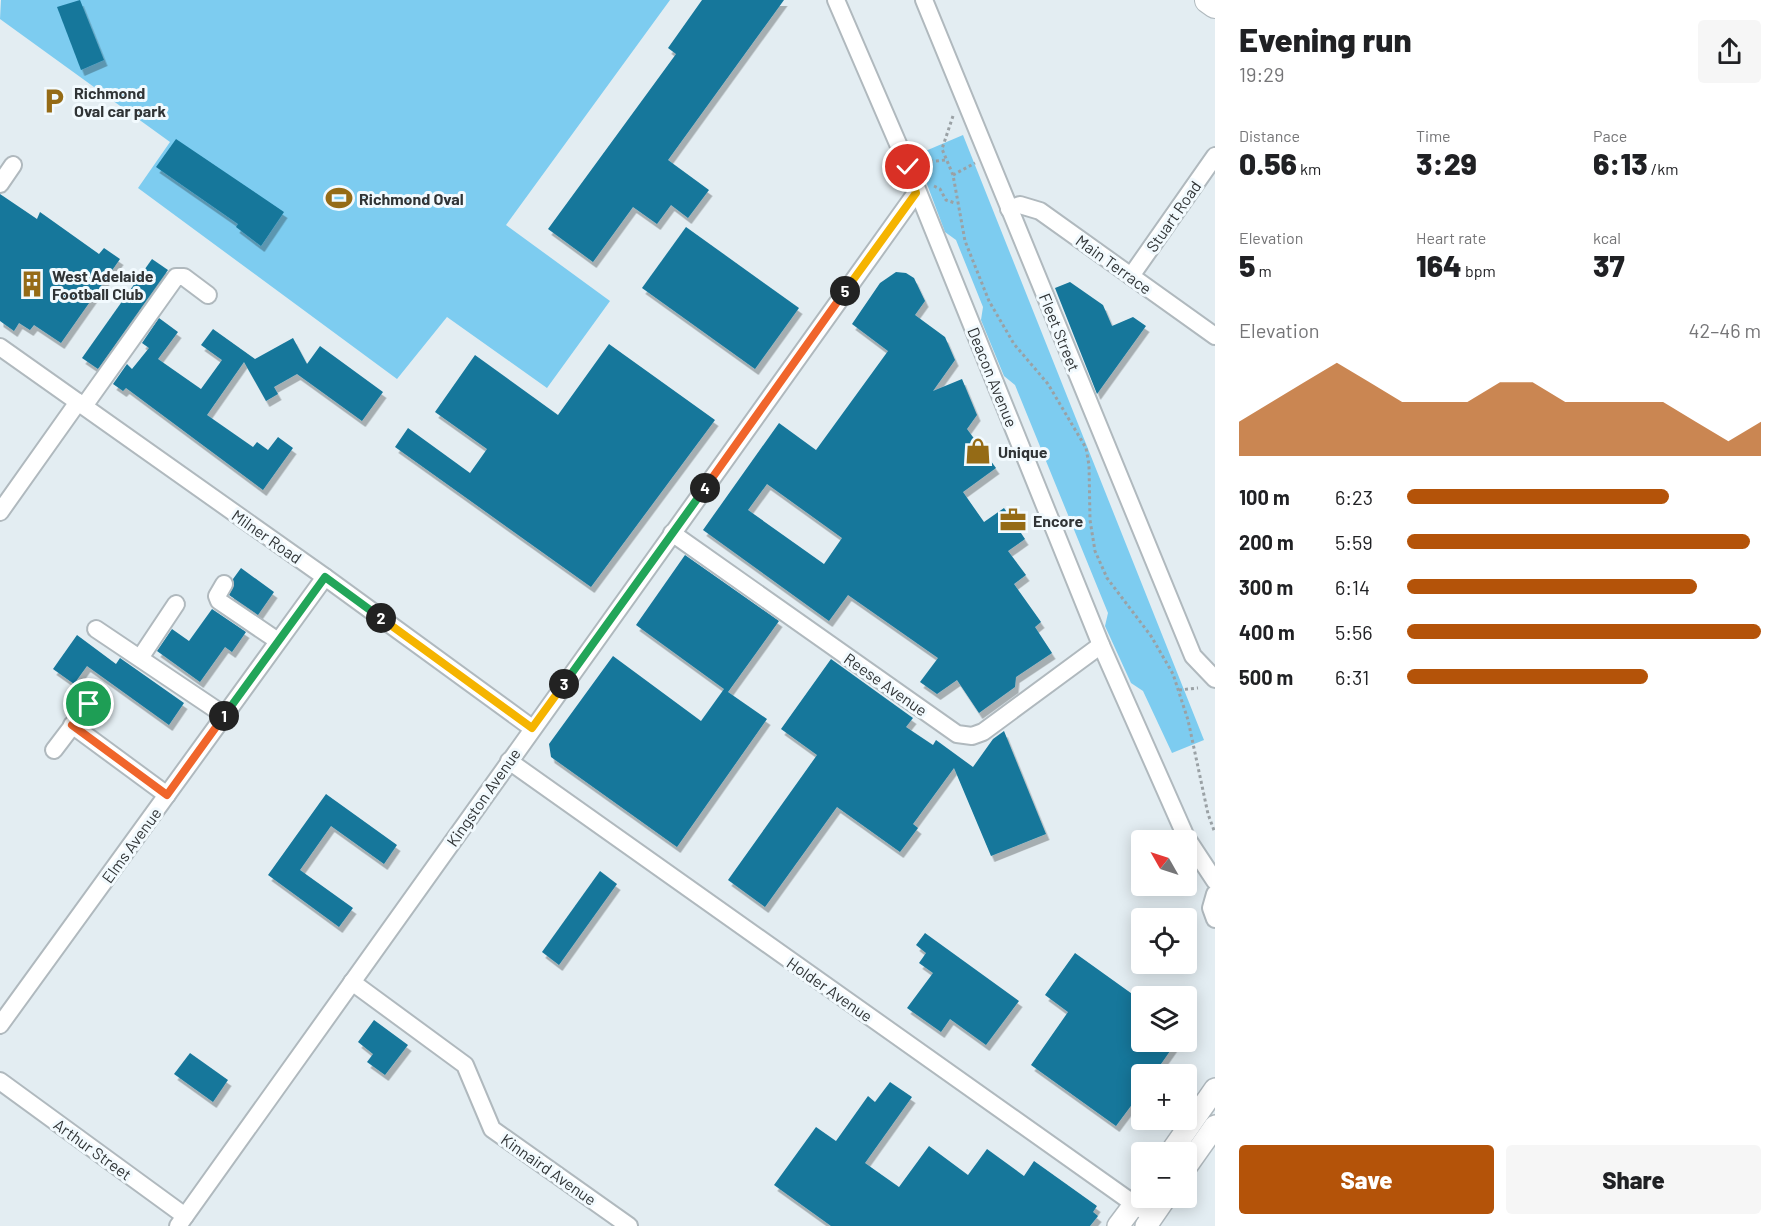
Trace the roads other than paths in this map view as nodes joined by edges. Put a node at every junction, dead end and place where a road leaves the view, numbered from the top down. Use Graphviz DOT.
graph roads {
  1 [pos="836,0"];
  2 [pos="924,0"];
  3 [pos="1208,0"];
  4 [pos="1215,5"];
  5 [pos="1215,156"];
  6 [pos="13,165"];
  7 [pos="0,184"];
  8 [pos="916,193"];
  9 [pos="1009,209"];
  10 [pos="1131,276"];
  11 [pos="208,295"];
  12 [pos="1215,336"];
  13 [pos="0,347"];
  14 [pos="81,404"];
  15 [pos="0,512"];
  16 [pos="672,533"];
  17 [pos="325,577"];
  18 [pos="225,584"];
  19 [pos="177,604"];
  20 [pos="96,628"];
  21 [pos="278,641"];
  22 [pos="1101,645"];
  23 [pos="140,658"];
  24 [pos="1215,679"];
  25 [pos="89,704"];
  26 [pos="224,715"];
  27 [pos="72,725"];
  28 [pos="532,728"];
  29 [pos="54,750"];
  30 [pos="509,761"];
  31 [pos="167,795"];
  32 [pos="1215,881"];
  33 [pos="1215,894"];
  34 [pos="1215,918"];
  35 [pos="352,982"];
  36 [pos="0,1025"];
  37 [pos="0,1082"];
  38 [pos="1215,1089"];
  39 [pos="1215,1126"];
  40 [pos="1178,1142"];
  41 [pos="1197,1151"];
  42 [pos="1131,1194"];
  43 [pos="1131,1208"];
  44 [pos="1142,1208"];
  45 [pos="1159,1208"];
  46 [pos="182,1221"];
  47 [pos="1149,1222"];
  48 [pos="629,1226"];
  49 [pos="1118,1226"];
  1 -- 8 [label="street, Deacon Avenue"];
  2 -- 9 [label="street, Fleet Street"];
  3 -- 4 [label="highway"];
  5 -- 10 [label="street, Stuart Road"];
  6 -- 7 [label="street"];
  8 -- 16 [label="street, Kingston Avenue"];
  8 -- 22 [label="street, Deacon Avenue"];
  9 -- 10 [label="street, Main Terrace"];
  9 -- 24 [label="street, Fleet Street"];
  10 -- 12 [label="street, Main Terrace"];
  11 -- 14 [label="street"];
  13 -- 14 [label="street, Milner Road"];
  14 -- 15 [label="street"];
  14 -- 17 [label="street, Milner Road"];
  16 -- 22 [label="street, Reese Avenue"];
  16 -- 28 [label="street, Kingston Avenue"];
  17 -- 21 [label="street, Elms Avenue"];
  17 -- 28 [label="street, Milner Road"];
  18 -- 21 [label="street"];
  19 -- 23 [label="street"];
  20 -- 23 [label="street"];
  21 -- 26 [label="street, Elms Avenue"];
  22 -- 32 [label="street, Deacon Avenue"];
  23 -- 26 [label="street"];
  25 -- 27 [label="street"];
  26 -- 31 [label="street, Elms Avenue"];
  27 -- 29 [label="street"];
  27 -- 31 [label="street"];
  28 -- 30 [label="street, Kingston Avenue"];
  30 -- 35 [label="street, Kingston Avenue"];
  30 -- 42 [label="street, Holder Avenue"];
  31 -- 36 [label="street, Elms Avenue"];
  33 -- 34 [label="street"];
  35 -- 46 [label="street, Kingston Avenue"];
  35 -- 48 [label="street, Kinnaird Avenue"];
  37 -- 46 [label="street, Arthur Street"];
  38 -- 40 [label="main road"];
  39 -- 41 [label="main road"];
  43 -- 49 [label="main road"];
  44 -- 47 [label="street, Holder Avenue"];
  45 -- 47 [label="main road"];
}
